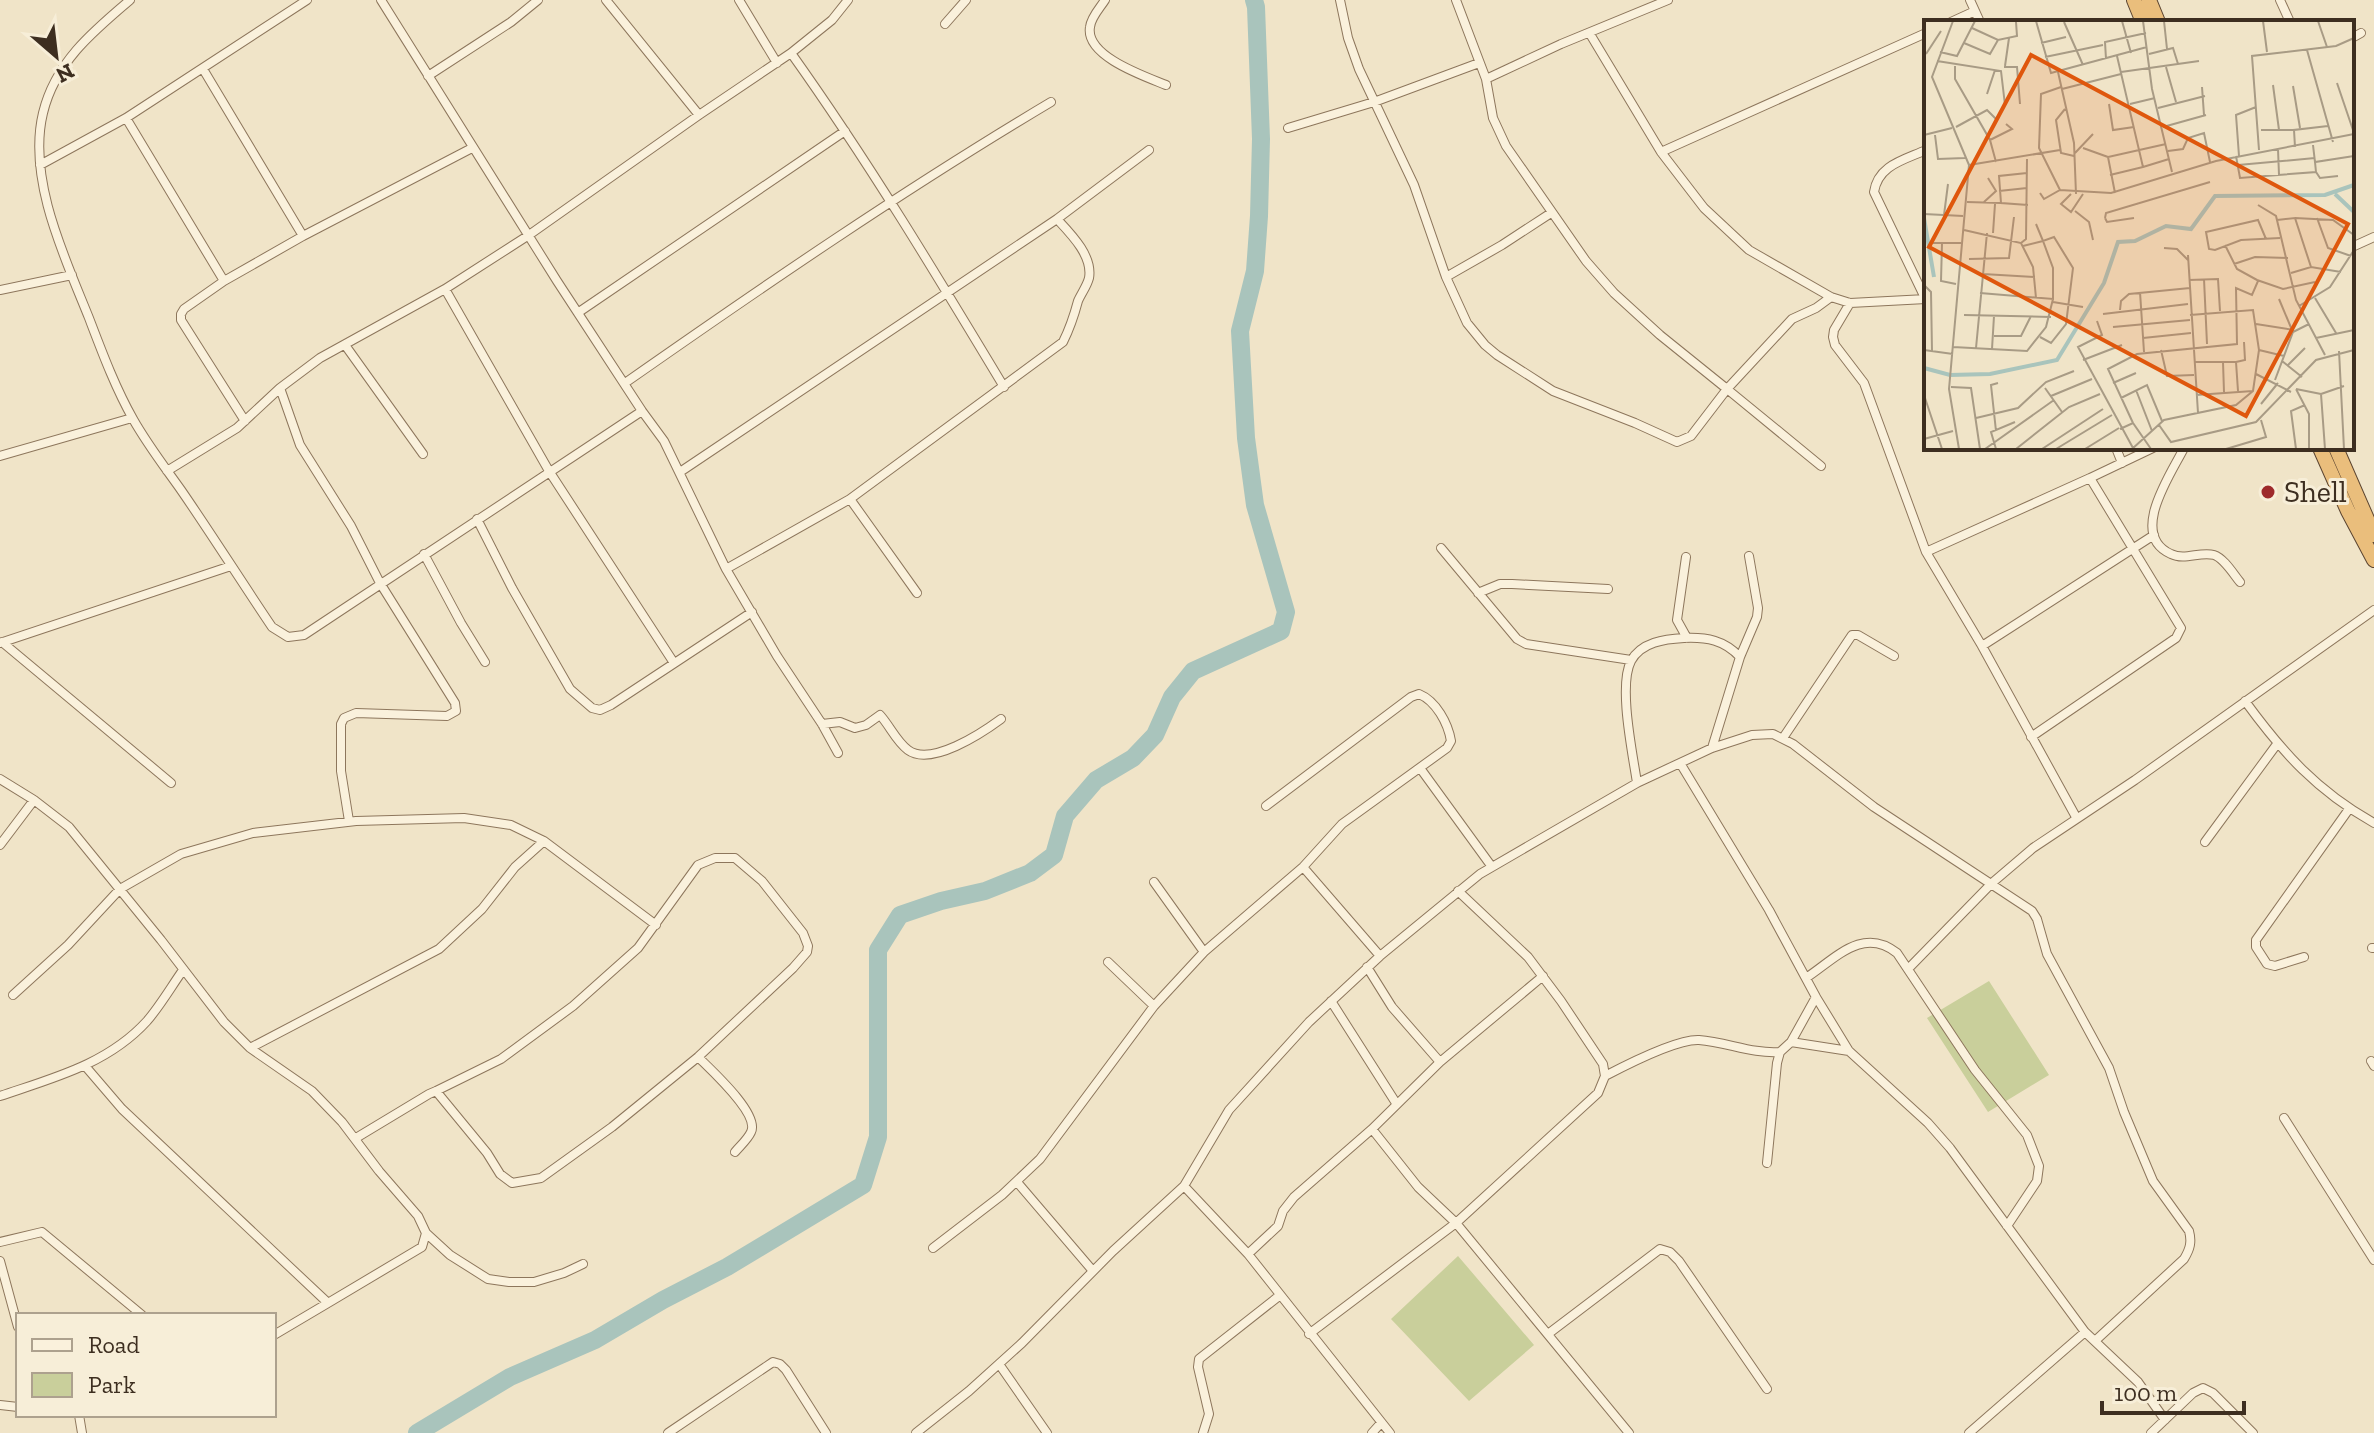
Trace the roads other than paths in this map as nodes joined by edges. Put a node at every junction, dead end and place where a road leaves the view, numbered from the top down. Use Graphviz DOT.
graph roads {
  1 [pos="307,0"];
  2 [pos="381,0"];
  3 [pos="538,0"];
  4 [pos="606,0"];
  5 [pos="739,0"];
  6 [pos="848,0"];
  7 [pos="966,0"];
  8 [pos="1105,0"];
  9 [pos="1340,0"];
  10 [pos="1456,0"];
  11 [pos="1668,0"];
  12 [pos="1970,0"];
  13 [pos="2134,0"];
  14 [pos="2149,0"];
  15 [pos="2280,0"];
  16 [pos="127,1"];
  17 [pos="1975,11"];
  18 [pos="1955,20"];
  19 [pos="1979,20"];
  20 [pos="2142,20"];
  21 [pos="2157,20"];
  22 [pos="2289,20"];
  23 [pos="945,24"];
  24 [pos="2361,33"];
  25 [pos="1590,34"];
  26 [pos="1924,34"];
  27 [pos="2354,37"];
  28 [pos="791,53"];
  29 [pos="777,63"];
  30 [pos="1479,63"];
  31 [pos="203,69"];
  32 [pos="428,76"];
  33 [pos="1486,79"];
  34 [pos="1166,85"];
  35 [pos="1051,102"];
  36 [pos="1374,102"];
  37 [pos="699,115"];
  38 [pos="126,118"];
  39 [pos="1288,128"];
  40 [pos="845,131"];
  41 [pos="472,148"];
  42 [pos="1149,150"];
  43 [pos="1924,151"];
  44 [pos="1661,152"];
  45 [pos="40,165"];
  46 [pos="890,201"];
  47 [pos="1551,213"];
  48 [pos="1057,219"];
  49 [pos="529,235"];
  50 [pos="303,236"];
  51 [pos="2374,237"];
  52 [pos="2354,246"];
  53 [pos="72,275"];
  54 [pos="1446,277"];
  55 [pos="224,281"];
  56 [pos="445,289"];
  57 [pos="0,290"];
  58 [pos="947,293"];
  59 [pos="1924,296"];
  60 [pos="1831,297"];
  61 [pos="1924,300"];
  62 [pos="1850,303"];
  63 [pos="579,312"];
  64 [pos="345,345"];
  65 [pos="625,383"];
  66 [pos="1004,387"];
  67 [pos="280,388"];
  68 [pos="1727,389"];
  69 [pos="642,411"];
  70 [pos="132,418"];
  71 [pos="245,421"];
  72 [pos="2117,450"];
  73 [pos="2149,450"];
  74 [pos="2183,450"];
  75 [pos="2321,450"];
  76 [pos="2337,450"];
  77 [pos="423,454"];
  78 [pos="0,456"];
  79 [pos="2122,463"];
  80 [pos="1821,466"];
  81 [pos="167,471"];
  82 [pos="549,471"];
  83 [pos="680,472"];
  84 [pos="2090,478"];
  85 [pos="850,499"];
  86 [pos="477,519"];
  87 [pos="2154,535"];
  88 [pos="2374,535"];
  89 [pos="1441,548"];
  90 [pos="2133,548"];
  91 [pos="1926,552"];
  92 [pos="424,554"];
  93 [pos="1749,556"];
  94 [pos="1686,557"];
  95 [pos="2374,560"];
  96 [pos="231,566"];
  97 [pos="726,569"];
  98 [pos="2240,582"];
  99 [pos="380,583"];
  100 [pos="1608,589"];
  101 [pos="917,593"];
  102 [pos="1478,593"];
  103 [pos="2374,610"];
  104 [pos="752,612"];
  105 [pos="1687,638"];
  106 [pos="1,642"];
  107 [pos="1982,646"];
  108 [pos="1894,656"];
  109 [pos="1740,657"];
  110 [pos="1631,660"];
  111 [pos="485,662"];
  112 [pos="674,663"];
  113 [pos="2245,701"];
  114 [pos="1001,719"];
  115 [pos="822,724"];
  116 [pos="2031,737"];
  117 [pos="1783,738"];
  118 [pos="2277,744"];
  119 [pos="1712,748"];
  120 [pos="838,753"];
  121 [pos="1680,763"];
  122 [pos="1420,768"];
  123 [pos="0,779"];
  124 [pos="171,783"];
  125 [pos="1637,783"];
  126 [pos="34,800"];
  127 [pos="1266,806"];
  128 [pos="2349,809"];
  129 [pos="2076,817"];
  130 [pos="349,821"];
  131 [pos="2374,823"];
  132 [pos="544,841"];
  133 [pos="2205,842"];
  134 [pos="0,845"];
  135 [pos="1303,867"];
  136 [pos="1492,867"];
  137 [pos="1154,882"];
  138 [pos="1992,883"];
  139 [pos="120,889"];
  140 [pos="1458,891"];
  141 [pos="656,925"];
  142 [pos="1204,952"];
  143 [pos="1380,956"];
  144 [pos="2304,957"];
  145 [pos="1108,962"];
  146 [pos="1367,967"];
  147 [pos="1908,969"];
  148 [pos="183,970"];
  149 [pos="1543,976"];
  150 [pos="1806,978"];
  151 [pos="13,995"];
  152 [pos="1816,997"];
  153 [pos="1331,1001"];
  154 [pos="1154,1006"];
  155 [pos="1791,1042"];
  156 [pos="250,1048"];
  157 [pos="1849,1051"];
  158 [pos="1780,1052"];
  159 [pos="698,1057"];
  160 [pos="1440,1062"];
  161 [pos="86,1067"];
  162 [pos="1605,1076"];
  163 [pos="436,1091"];
  164 [pos="0,1096"];
  165 [pos="1396,1103"];
  166 [pos="2284,1118"];
  167 [pos="1372,1129"];
  168 [pos="356,1138"];
  169 [pos="735,1152"];
  170 [pos="1767,1163"];
  171 [pos="1017,1182"];
  172 [pos="1184,1186"];
  173 [pos="1456,1223"];
  174 [pos="2007,1226"];
  175 [pos="426,1233"];
  176 [pos="0,1242"];
  177 [pos="933,1248"];
  178 [pos="1248,1254"];
  179 [pos="2374,1260"];
  180 [pos="0,1261"];
  181 [pos="583,1264"];
  182 [pos="1093,1271"];
  183 [pos="1279,1296"];
  184 [pos="328,1303"];
  185 [pos="140,1313"];
  186 [pos="16,1320"];
  187 [pos="2085,1332"];
  188 [pos="276,1334"];
  189 [pos="1309,1334"];
  190 [pos="1548,1334"];
  191 [pos="2096,1340"];
  192 [pos="999,1364"];
  193 [pos="1767,1389"];
  194 [pos="2165,1420"];
  195 [pos="1381,1423"];
  196 [pos="668,1433"];
  197 [pos="825,1433"];
  198 [pos="916,1433"];
  199 [pos="1047,1433"];
  200 [pos="1203,1433"];
  201 [pos="1372,1433"];
  202 [pos="1390,1433"];
  203 [pos="1629,1433"];
  204 [pos="1969,1433"];
  205 [pos="2151,1433"];
  206 [pos="2253,1433"];
  1 -- 31 [label="street"];
  2 -- 32 [label="street"];
  3 -- 32 [label="street"];
  4 -- 37 [label="street"];
  5 -- 29 [label="street"];
  6 -- 28 [label="street"];
  7 -- 23 [label="street"];
  8 -- 34 [label="street"];
  9 -- 36 [label="street"];
  10 -- 30 [label="street"];
  11 -- 25 [label="street"];
  12 -- 17 [label="street"];
  13 -- 20 [label="highway"];
  14 -- 21 [label="highway"];
  15 -- 22 [label="street"];
  16 -- 45 [label="street"];
  17 -- 18 [label="street"];
  17 -- 19 [label="street"];
  24 -- 27 [label="street"];
  25 -- 33 [label="street"];
  25 -- 44 [label="street"];
  26 -- 44 [label="street"];
  28 -- 29 [label="street"];
  28 -- 40 [label="street"];
  29 -- 37 [label="street"];
  30 -- 33 [label="street"];
  30 -- 36 [label="street"];
  31 -- 38 [label="street"];
  31 -- 50 [label="street"];
  32 -- 41 [label="street"];
  33 -- 47 [label="street"];
  35 -- 46 [label="street"];
  36 -- 39 [label="street"];
  36 -- 54 [label="street"];
  37 -- 49 [label="street"];
  38 -- 45 [label="street"];
  38 -- 55 [label="street"];
  40 -- 46 [label="street"];
  40 -- 63 [label="street"];
  41 -- 49 [label="street"];
  41 -- 50 [label="street"];
  42 -- 48 [label="street"];
  43 -- 59 [label="street"];
  44 -- 60 [label="street"];
  45 -- 53 [label="street"];
  46 -- 58 [label="street"];
  46 -- 65 [label="street"];
  47 -- 54 [label="street"];
  47 -- 68 [label="street"];
  48 -- 58 [label="street"];
  48 -- 66 [label="street"];
  49 -- 56 [label="street"];
  49 -- 63 [label="street"];
  50 -- 55 [label="street"];
  51 -- 52 [label="street"];
  53 -- 57 [label="street"];
  53 -- 70 [label="street"];
  54 -- 68 [label="street"];
  55 -- 71 [label="street"];
  56 -- 64 [label="street"];
  56 -- 82 [label="street"];
  58 -- 66 [label="street"];
  58 -- 83 [label="street"];
  60 -- 62 [label="street"];
  60 -- 68 [label="street"];
  61 -- 62 [label="street"];
  62 -- 91 [label="street"];
  63 -- 65 [label="street"];
  64 -- 67 [label="street"];
  64 -- 77 [label="street"];
  65 -- 69 [label="street"];
  66 -- 85 [label="street"];
  67 -- 71 [label="street"];
  67 -- 99 [label="street"];
  68 -- 80 [label="street"];
  69 -- 82 [label="street"];
  69 -- 83 [label="street"];
  70 -- 78 [label="street"];
  70 -- 81 [label="street"];
  71 -- 81 [label="street"];
  72 -- 79 [label="street"];
  73 -- 79 [label="street"];
  74 -- 87 [label="street"];
  75 -- 95 [label="highway"];
  76 -- 88 [label="highway"];
  79 -- 84 [label="street"];
  81 -- 96 [label="street"];
  82 -- 86 [label="street"];
  82 -- 112 [label="street"];
  83 -- 97 [label="street"];
  84 -- 90 [label="street"];
  84 -- 91 [label="street"];
  85 -- 97 [label="street"];
  85 -- 101 [label="street"];
  86 -- 92 [label="street"];
  86 -- 112 [label="street"];
  87 -- 90 [label="street"];
  87 -- 98 [label="street"];
  89 -- 102 [label="street"];
  90 -- 107 [label="street"];
  90 -- 116 [label="street"];
  91 -- 107 [label="street"];
  92 -- 99 [label="street"];
  92 -- 111 [label="street"];
  93 -- 109 [label="street"];
  94 -- 105 [label="street"];
  96 -- 99 [label="street"];
  96 -- 106 [label="street"];
  97 -- 104 [label="street"];
  99 -- 130 [label="street"];
  100 -- 102 [label="street"];
  102 -- 110 [label="street"];
  103 -- 113 [label="street"];
  104 -- 112 [label="street"];
  104 -- 115 [label="street"];
  105 -- 109 [label="street"];
  105 -- 110 [label="street"];
  106 -- 124 [label="street"];
  107 -- 116 [label="street"];
  108 -- 117 [label="street"];
  109 -- 119 [label="street"];
  110 -- 125 [label="street"];
  113 -- 118 [label="street"];
  113 -- 129 [label="street"];
  114 -- 115 [label="street"];
  115 -- 120 [label="street"];
  116 -- 129 [label="street"];
  117 -- 119 [label="street"];
  117 -- 138 [label="street"];
  118 -- 128 [label="street"];
  118 -- 133 [label="street"];
  119 -- 121 [label="street"];
  121 -- 125 [label="street"];
  121 -- 150 [label="street"];
  122 -- 127 [label="street"];
  122 -- 135 [label="street"];
  122 -- 136 [label="street"];
  123 -- 126 [label="street"];
  125 -- 136 [label="street"];
  126 -- 134 [label="street"];
  126 -- 139 [label="street"];
  128 -- 131 [label="street"];
  128 -- 144 [label="street"];
  129 -- 138 [label="street"];
  130 -- 132 [label="street"];
  130 -- 139 [label="street"];
  132 -- 141 [label="street"];
  132 -- 156 [label="street"];
  135 -- 142 [label="street"];
  135 -- 143 [label="street"];
  136 -- 140 [label="street"];
  137 -- 142 [label="street"];
  138 -- 147 [label="street"];
  138 -- 191 [label="street"];
  139 -- 148 [label="street"];
  139 -- 151 [label="street"];
  140 -- 143 [label="street"];
  140 -- 149 [label="street"];
  141 -- 159 [label="street"];
  141 -- 163 [label="street"];
  142 -- 154 [label="street"];
  143 -- 146 [label="street"];
  145 -- 154 [label="street"];
  146 -- 153 [label="street"];
  146 -- 160 [label="street"];
  147 -- 150 [label="street"];
  147 -- 174 [label="street"];
  148 -- 156 [label="street"];
  148 -- 161 [label="street"];
  149 -- 160 [label="street"];
  149 -- 162 [label="street"];
  150 -- 152 [label="street"];
  152 -- 155 [label="street"];
  152 -- 157 [label="street"];
  153 -- 165 [label="street"];
  153 -- 172 [label="street"];
  154 -- 171 [label="street"];
  155 -- 157 [label="street"];
  155 -- 158 [label="street"];
  156 -- 168 [label="street"];
  157 -- 174 [label="street"];
  158 -- 162 [label="street"];
  158 -- 170 [label="street"];
  159 -- 163 [label="street"];
  159 -- 169 [label="street"];
  160 -- 165 [label="street"];
  161 -- 164 [label="street"];
  161 -- 184 [label="street"];
  162 -- 173 [label="street"];
  163 -- 168 [label="street"];
  165 -- 167 [label="street"];
  166 -- 179 [label="street"];
  167 -- 173 [label="street"];
  167 -- 178 [label="street"];
  168 -- 175 [label="street"];
  171 -- 177 [label="street"];
  171 -- 182 [label="street"];
  172 -- 178 [label="street"];
  172 -- 182 [label="street"];
  173 -- 189 [label="street"];
  173 -- 190 [label="street"];
  174 -- 187 [label="street"];
  175 -- 181 [label="street"];
  175 -- 184 [label="street"];
  176 -- 185 [label="street"];
  178 -- 183 [label="street"];
  180 -- 186 [label="street"];
  182 -- 192 [label="street"];
  183 -- 189 [label="street"];
  183 -- 200 [label="street"];
  184 -- 188 [label="street"];
  187 -- 191 [label="street"];
  187 -- 204 [label="street"];
  189 -- 195 [label="street"];
  190 -- 193 [label="street"];
  190 -- 203 [label="street"];
  191 -- 194 [label="street"];
  192 -- 198 [label="street"];
  192 -- 199 [label="street"];
  194 -- 205 [label="street"];
  194 -- 206 [label="street"];
  195 -- 201 [label="street"];
  195 -- 202 [label="street"];
  196 -- 197 [label="street"];
}
